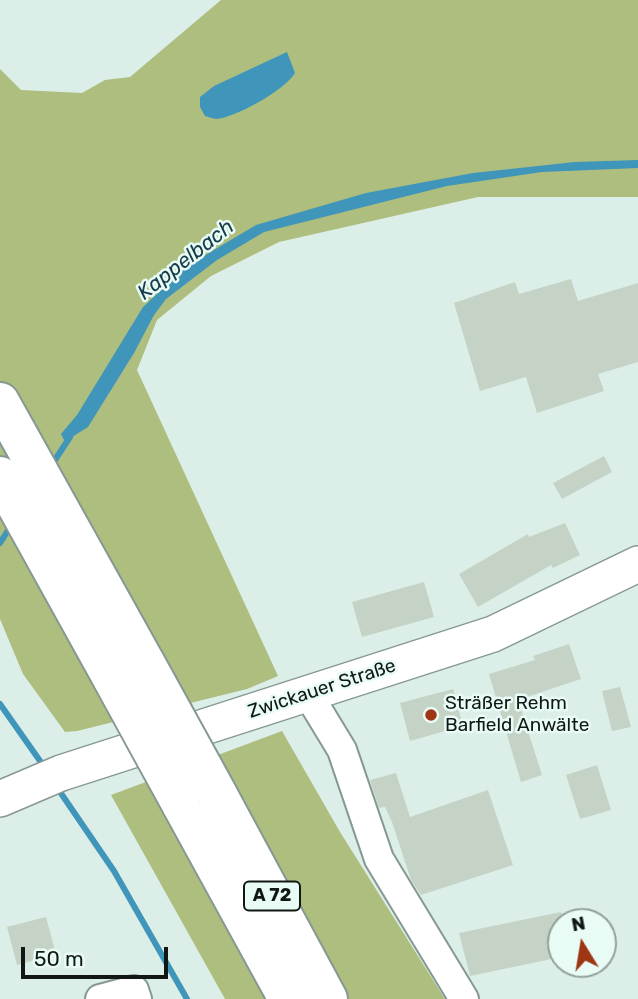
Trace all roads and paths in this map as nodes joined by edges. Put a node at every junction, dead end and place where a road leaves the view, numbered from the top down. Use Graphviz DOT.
graph roads {
  1 [pos="0,402"];
  2 [pos="0,476"];
  3 [pos="638,564"];
  4 [pos="129,672"];
  5 [pos="308,694"];
  6 [pos="0,799"];
  7 [pos="199,799"];
  8 [pos="100,999"];
  9 [pos="137,999"];
  10 [pos="288,999"];
  11 [pos="328,999"];
  12 [pos="464,999"];
  1 -- 4 [label="highway, A 72"];
  2 -- 4 [label="highway, A 72"];
  3 -- 5 [label="main road, Zwickauer Straße"];
  4 -- 7 [label="highway, A 72, bridge"];
  5 -- 6 [label="main road, Zwickauer Straße"];
  5 -- 12 [label="lane"];
  7 -- 10 [label="highway, A 72"];
  7 -- 11 [label="highway, A 72"];
  8 -- 9 [label="lane"];
}
